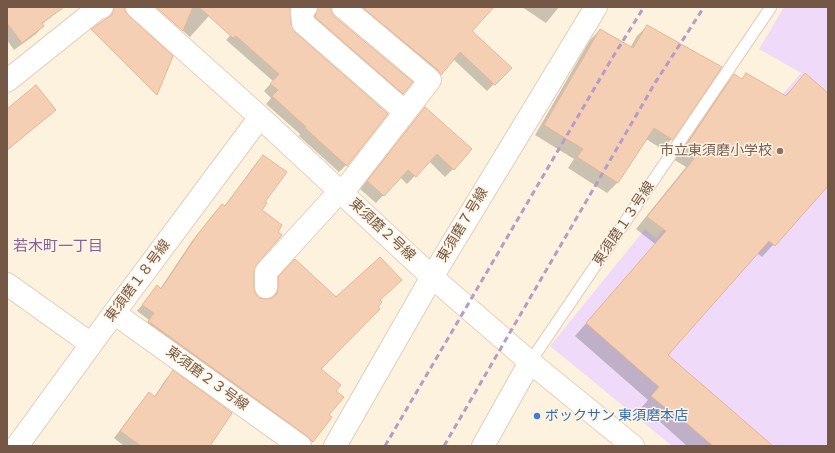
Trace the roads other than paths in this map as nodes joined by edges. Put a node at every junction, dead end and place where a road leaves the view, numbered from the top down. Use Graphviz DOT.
graph roads {
  1 [pos="102,7"];
  2 [pos="137,7"];
  3 [pos="306,7"];
  4 [pos="343,7"];
  5 [pos="596,7"];
  6 [pos="771,7"];
  7 [pos="7,81"];
  8 [pos="405,112"];
  9 [pos="260,117"];
  10 [pos="341,192"];
  11 [pos="432,277"];
  12 [pos="7,284"];
  13 [pos="266,287"];
  14 [pos="114,313"];
  15 [pos="91,344"];
  16 [pos="530,362"];
  17 [pos="17,446"];
  18 [pos="300,446"];
  19 [pos="335,446"];
  20 [pos="483,446"];
  21 [pos="633,446"];
  1 -- 7 [label="street"];
  2 -- 9 [label="street, 東須磨２号線"];
  3 -- 8 [label="street"];
  4 -- 8 [label="street"];
  5 -- 11 [label="street, 東須磨７号線"];
  6 -- 16 [label="lane, 東須磨１３号線"];
  8 -- 10 [label="street"];
  9 -- 10 [label="street, 東須磨２号線"];
  9 -- 14 [label="street, 東須磨１８号線"];
  10 -- 11 [label="street, 東須磨２号線"];
  10 -- 13 [label="street"];
  11 -- 16 [label="street, 東須磨２号線"];
  11 -- 19 [label="street, 東須磨７号線"];
  12 -- 15 [label="street"];
  14 -- 15 [label="street, 東須磨１８号線"];
  14 -- 18 [label="street, 東須磨２３号線"];
  15 -- 17 [label="street, 東須磨１８号線"];
  16 -- 20 [label="street, 東須磨１３号線"];
  16 -- 21 [label="street, 東須磨２号線"];
}
